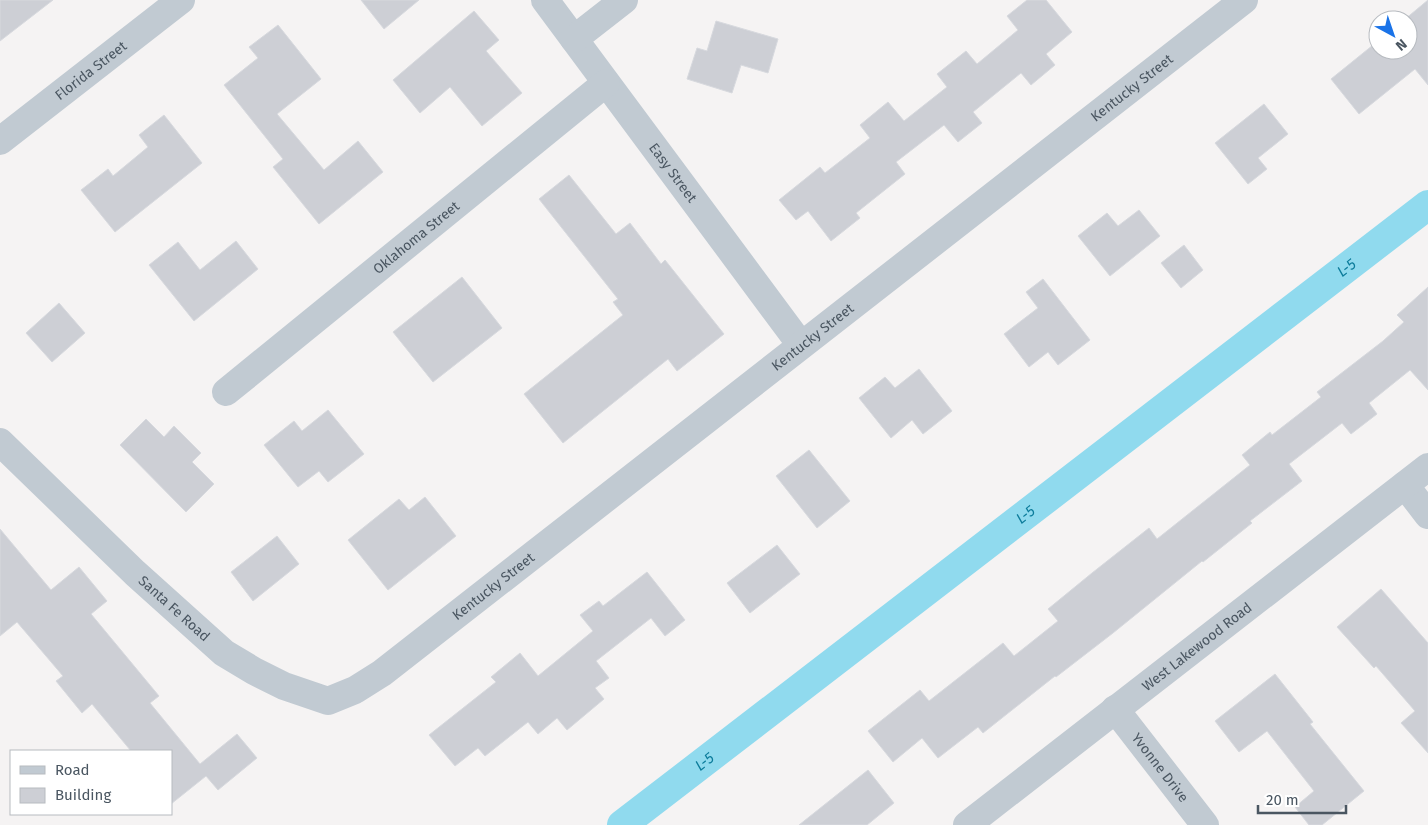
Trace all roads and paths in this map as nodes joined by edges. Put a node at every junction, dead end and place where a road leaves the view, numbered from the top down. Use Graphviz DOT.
graph roads {
  1 [pos="181,0"];
  2 [pos="545,0"];
  3 [pos="624,0"];
  4 [pos="1244,0"];
  5 [pos="574,39"];
  6 [pos="606,83"];
  7 [pos="0,141"];
  8 [pos="801,345"];
  9 [pos="226,392"];
  10 [pos="0,442"];
  11 [pos="1428,467"];
  12 [pos="1405,485"];
  13 [pos="1428,515"];
  14 [pos="382,673"];
  15 [pos="1115,709"];
  16 [pos="967,825"];
  17 [pos="1205,825"];
  1 -- 7 [label="street, Florida Street"];
  2 -- 5 [label="street, Easy Street"];
  3 -- 5 [label="street"];
  4 -- 8 [label="street, Kentucky Street"];
  5 -- 6 [label="street, Easy Street"];
  6 -- 8 [label="street, Easy Street"];
  6 -- 9 [label="street, Oklahoma Street"];
  8 -- 14 [label="street, Kentucky Street"];
  10 -- 14 [label="street, Santa Fe Road"];
  11 -- 12 [label="street, West Lakewood Road"];
  12 -- 13 [label="street"];
  12 -- 15 [label="street, West Lakewood Road"];
  15 -- 16 [label="street, West Lakewood Road"];
  15 -- 17 [label="street, Yvonne Drive"];
}
